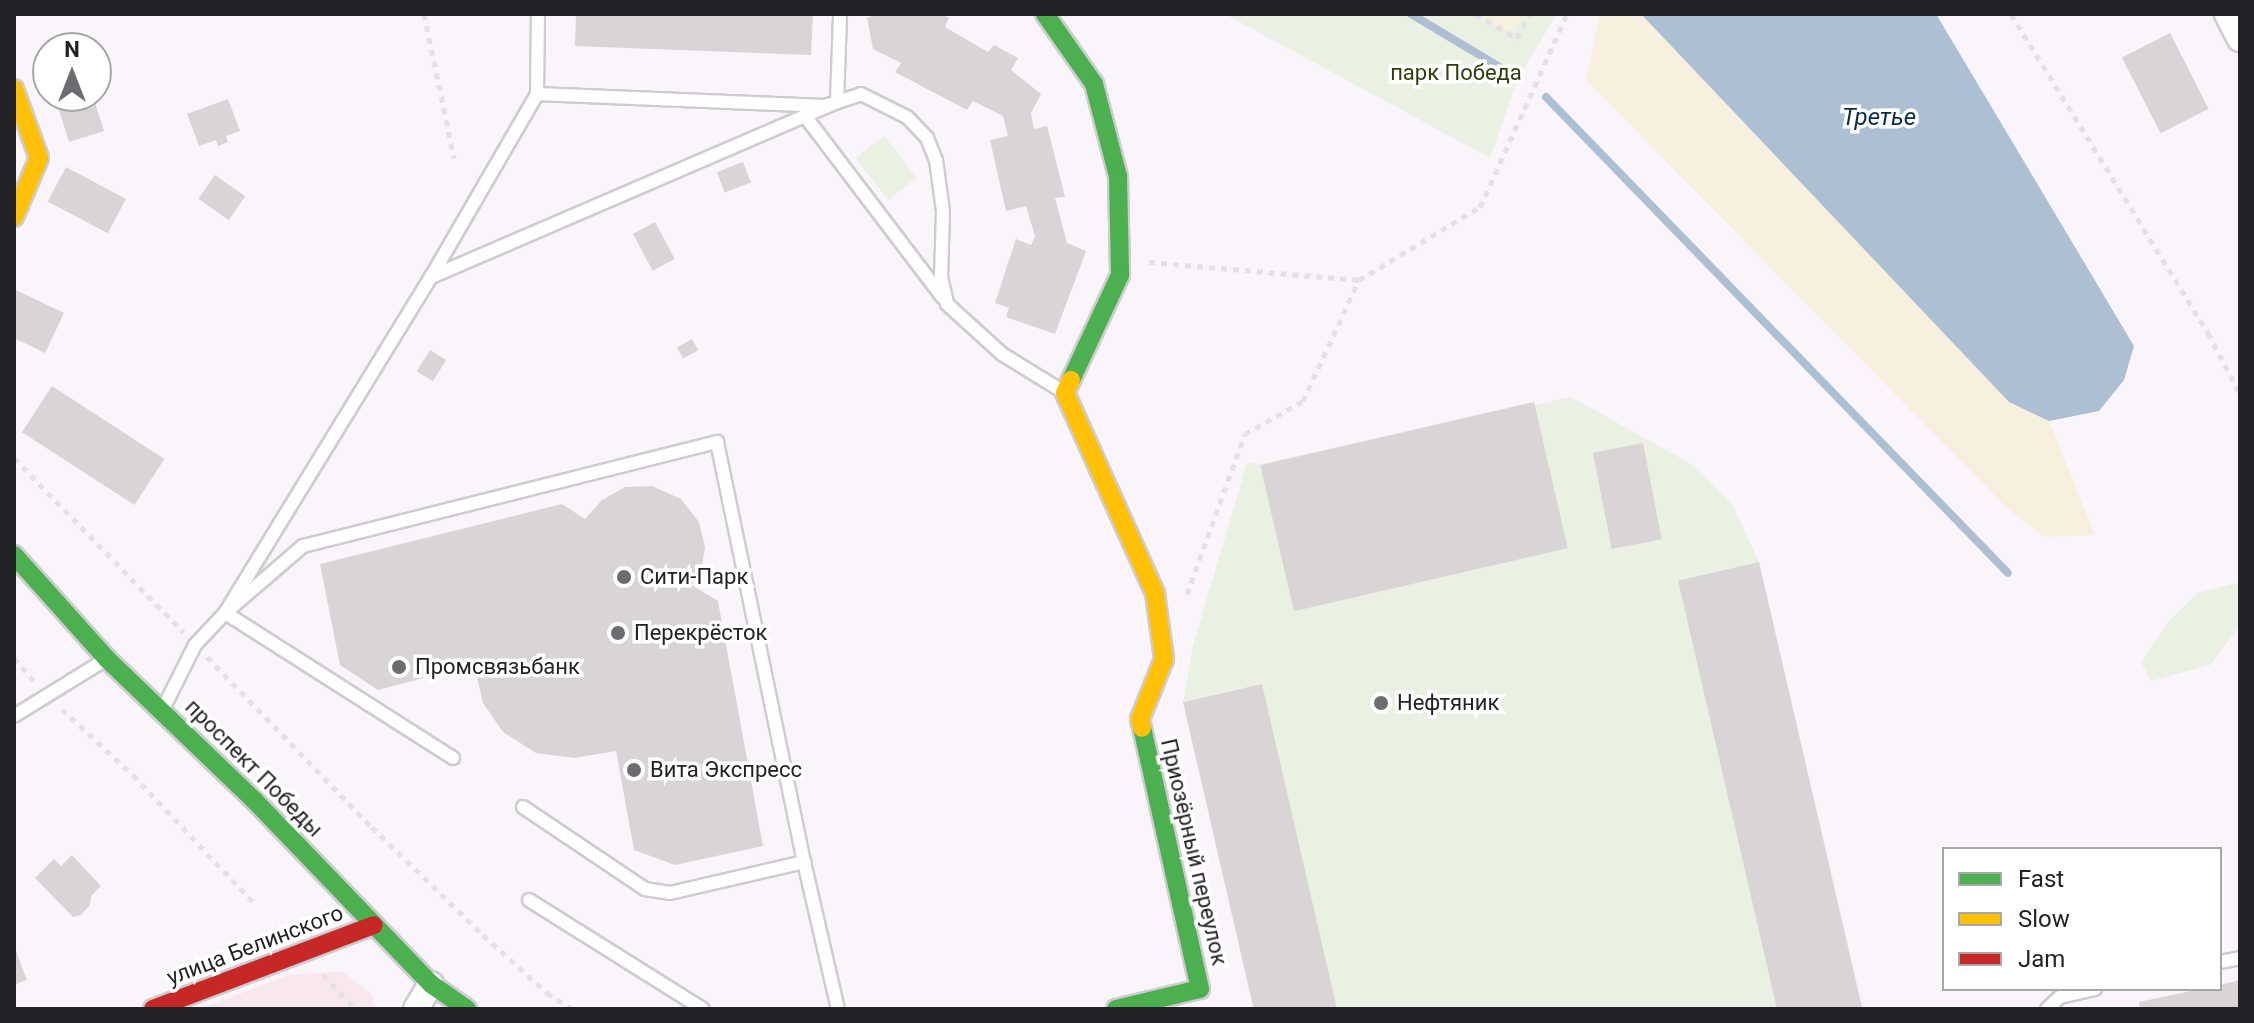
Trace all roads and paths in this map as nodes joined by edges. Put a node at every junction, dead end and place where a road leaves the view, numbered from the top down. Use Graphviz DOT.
graph roads {
  1 [pos="424,14"];
  2 [pos="538,14"];
  3 [pos="840,14"];
  4 [pos="1045,14"];
  5 [pos="1476,14"];
  6 [pos="1530,14"];
  7 [pos="1567,14"];
  8 [pos="2011,14"];
  9 [pos="2227,14"];
  10 [pos="2240,39"];
  11 [pos="14,89"];
  12 [pos="537,94"];
  13 [pos="837,102"];
  14 [pos="805,116"];
  15 [pos="454,158"];
  16 [pos="14,217"];
  17 [pos="1120,260"];
  18 [pos="431,277"];
  19 [pos="1359,280"];
  20 [pos="946,303"];
  21 [pos="1065,393"];
  22 [pos="2240,394"];
  23 [pos="14,458"];
  24 [pos="14,555"];
  25 [pos="1185,599"];
  26 [pos="225,613"];
  27 [pos="195,645"];
  28 [pos="14,658"];
  29 [pos="107,659"];
  30 [pos="48,696"];
  31 [pos="163,710"];
  32 [pos="14,716"];
  33 [pos="453,758"];
  34 [pos="523,807"];
  35 [pos="804,862"];
  36 [pos="529,900"];
  37 [pos="255,904"];
  38 [pos="374,925"];
  39 [pos="323,975"];
  40 [pos="431,984"];
  41 [pos="2086,991"];
  42 [pos="153,1009"];
  43 [pos="356,1009"];
  44 [pos="416,1009"];
  45 [pos="467,1009"];
  46 [pos="572,1009"];
  47 [pos="703,1009"];
  48 [pos="838,1009"];
  49 [pos="1116,1009"];
  50 [pos="2047,1009"];
  1 -- 15 [label="path"];
  2 -- 12 [label="lane"];
  3 -- 13 [label="lane"];
  4 -- 17 [label="street"];
  5 -- 6 [label="path"];
  7 -- 19 [label="path"];
  8 -- 22 [label="path"];
  9 -- 10 [label="street"];
  11 -- 16 [label="street"];
  12 -- 13 [label="lane"];
  12 -- 18 [label="lane"];
  13 -- 14 [label="lane"];
  13 -- 20 [label="lane"];
  14 -- 18 [label="lane"];
  14 -- 20 [label="lane"];
  17 -- 19 [label="path"];
  17 -- 21 [label="street"];
  18 -- 26 [label="lane"];
  19 -- 25 [label="path"];
  20 -- 21 [label="lane"];
  21 -- 49 [label="street, Приозёрный переулок"];
  23 -- 27 [label="path"];
  24 -- 29 [label="street, проспект Победы"];
  26 -- 27 [label="lane"];
  26 -- 33 [label="lane"];
  26 -- 35 [label="lane"];
  27 -- 31 [label="lane"];
  27 -- 46 [label="path"];
  28 -- 30 [label="path"];
  29 -- 30 [label="lane"];
  29 -- 31 [label="street, проспект Победы"];
  30 -- 32 [label="lane"];
  30 -- 37 [label="path"];
  31 -- 38 [label="street, проспект Победы"];
  34 -- 35 [label="lane"];
  35 -- 48 [label="lane"];
  36 -- 47 [label="lane"];
  38 -- 40 [label="street, проспект Победы"];
  38 -- 42 [label="street, улица Белинского"];
  39 -- 43 [label="path"];
  40 -- 44 [label="street"];
  40 -- 45 [label="street, проспект Победы"];
  41 -- 50 [label="lane"];
}
